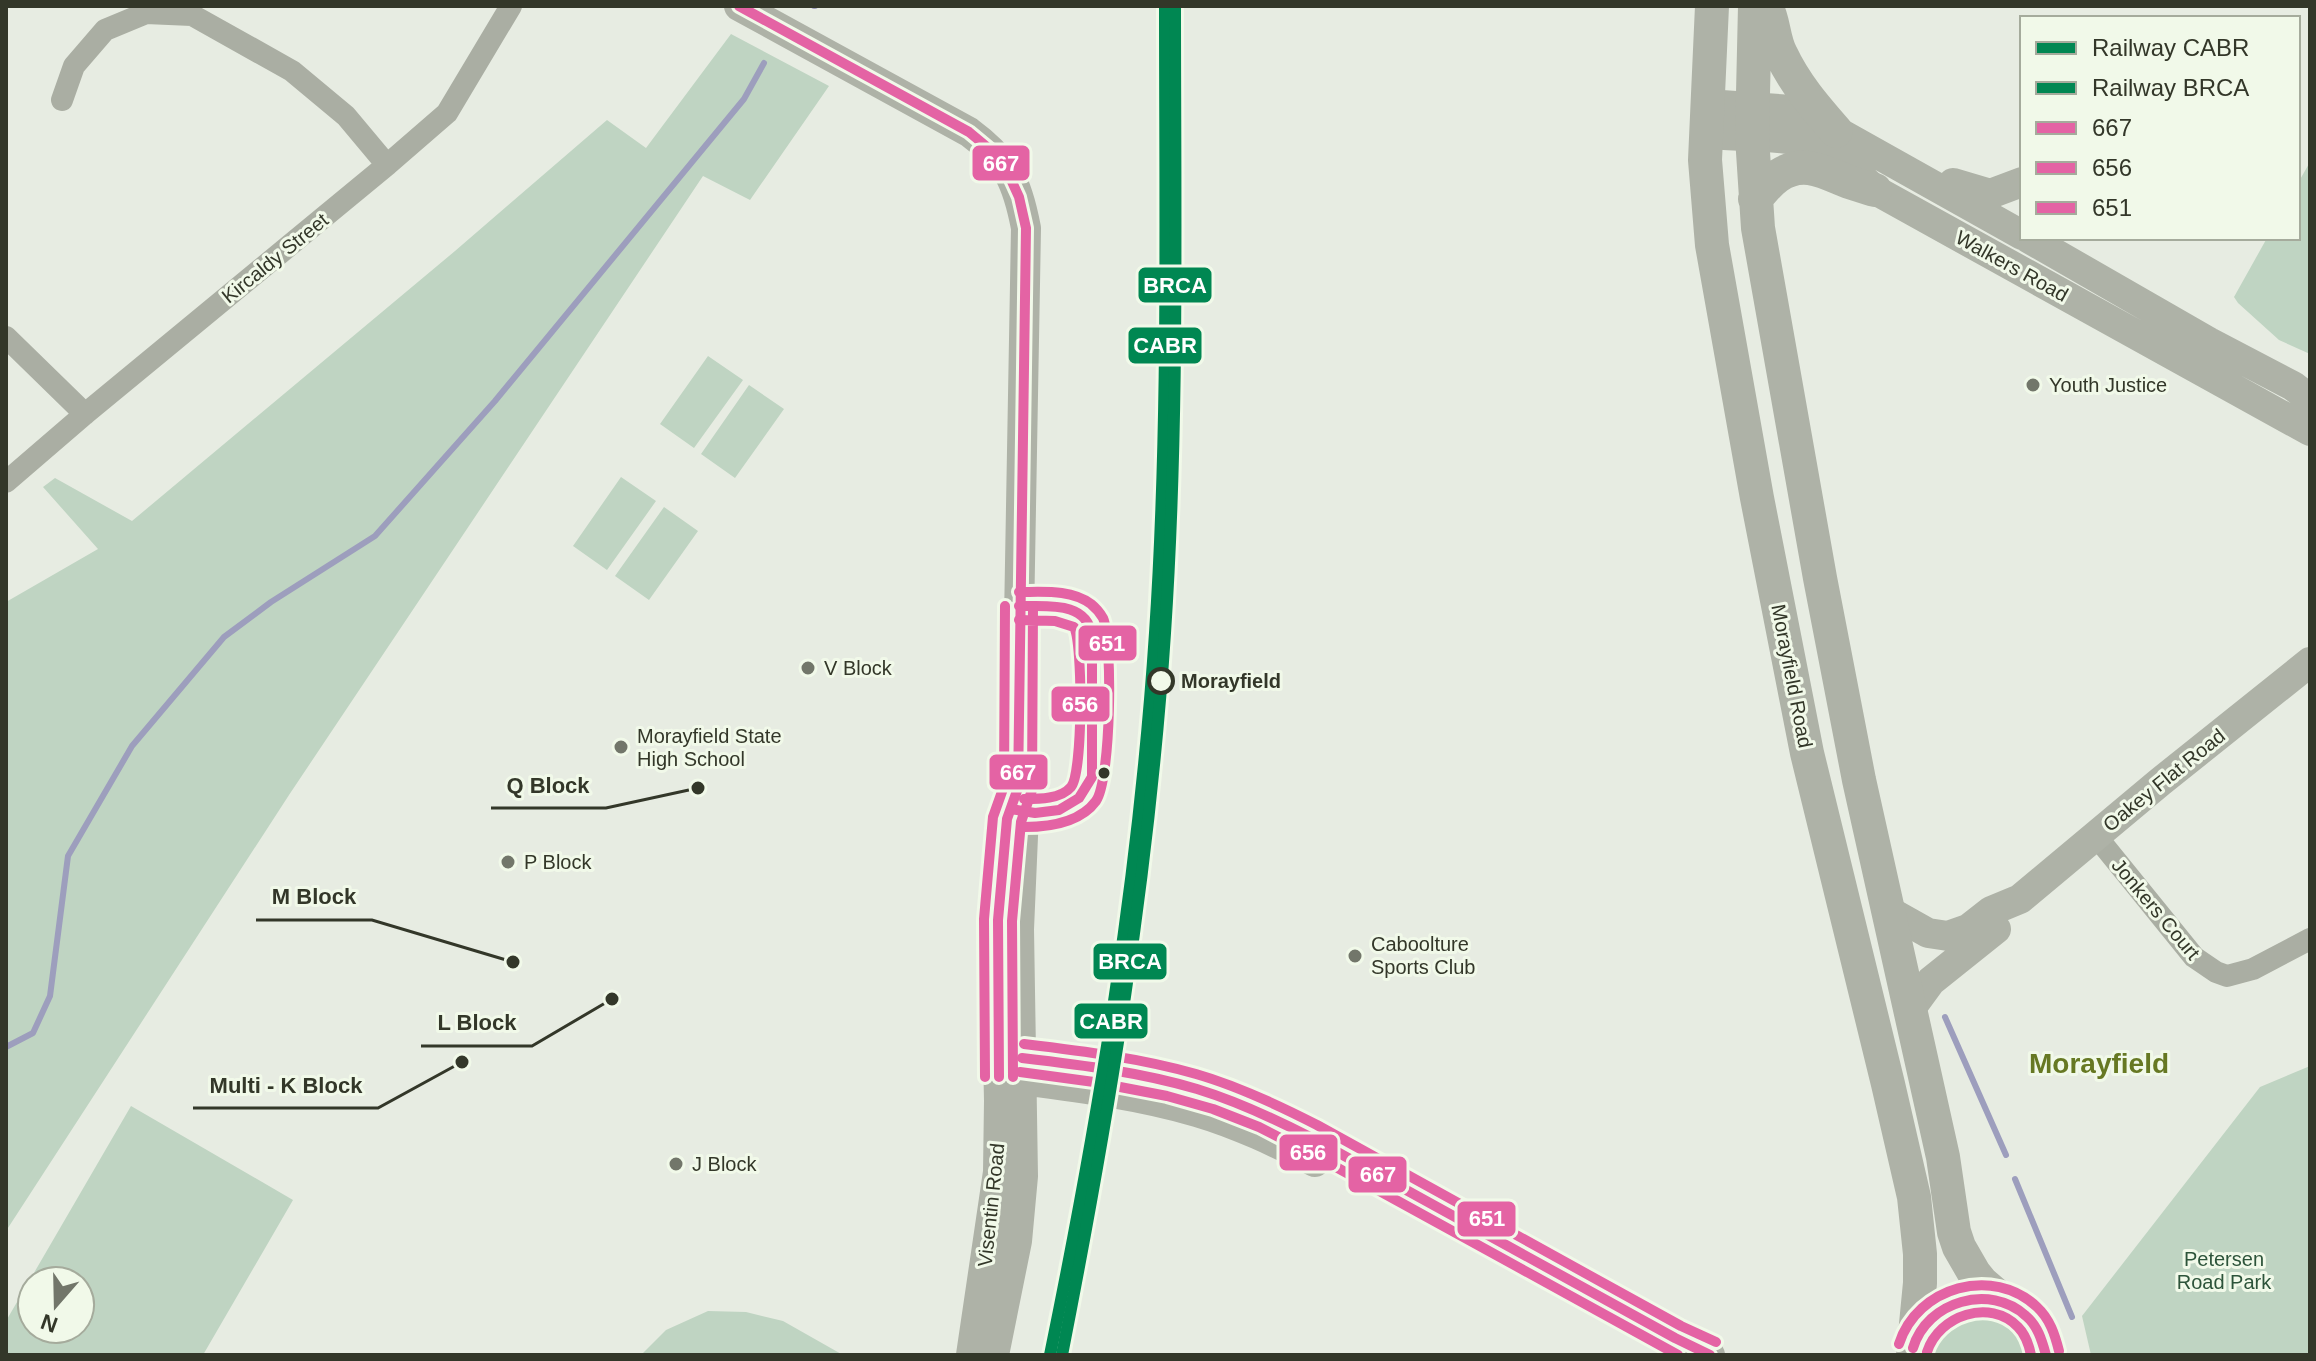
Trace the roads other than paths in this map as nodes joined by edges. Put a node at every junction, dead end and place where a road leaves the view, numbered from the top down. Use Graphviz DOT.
graph roads {
  1 [pos="511,6"];
  2 [pos="739,6"];
  3 [pos="1712,6"];
  4 [pos="1755,6"];
  5 [pos="1766,6"];
  6 [pos="62,100"];
  7 [pos="1706,119"];
  8 [pos="1752,122"];
  9 [pos="1836,131"];
  10 [pos="387,165"];
  11 [pos="1886,177"];
  12 [pos="2020,183"];
  13 [pos="1755,199"];
  14 [pos="2020,234"];
  15 [pos="2033,240"];
  16 [pos="2060,250"];
  17 [pos="6,337"];
  18 [pos="2304,391"];
  19 [pos="85,414"];
  20 [pos="2310,431"];
  21 [pos="6,482"];
  22 [pos="2310,662"];
  23 [pos="2096,836"];
  24 [pos="2020,899"];
  25 [pos="1887,910"];
  26 [pos="2310,939"];
  27 [pos="1909,1011"];
  28 [pos="1010,1068"];
  29 [pos="2003,1301"];
  30 [pos="1911,1349"];
  31 [pos="971,1355"];
  32 [pos="994,1355"];
  33 [pos="1685,1355"];
  34 [pos="1710,1355"];
  35 [pos="2046,1355"];
  1 -- 10 [label="street, Kircaldy Street"];
  2 -- 28 [label="main road"];
  3 -- 7 [label="main road, Morayfield Road"];
  4 -- 8 [label="main road"];
  5 -- 9 [label="main road"];
  6 -- 10 [label="street"];
  7 -- 8 [label="main road, Walkers Road"];
  7 -- 30 [label="main road, Morayfield Road"];
  8 -- 9 [label="main road, Walkers Road"];
  8 -- 11 [label="main road, Walkers Road"];
  8 -- 13 [label="main road"];
  9 -- 11 [label="main road, Walkers Road"];
  10 -- 19 [label="street, Kircaldy Street"];
  11 -- 12 [label="main road"];
  11 -- 13 [label="main road"];
  11 -- 14 [label="main road, Walkers Road"];
  11 -- 20 [label="main road, Walkers Road"];
  13 -- 25 [label="main road"];
  15 -- 16 [label="main road, Walkers Road"];
  16 -- 18 [label="main road, Walkers Road"];
  17 -- 19 [label="street"];
  19 -- 21 [label="street, Kircaldy Street"];
  22 -- 23 [label="main road, Oakey Flat Road"];
  23 -- 24 [label="main road, Oakey Flat Road"];
  23 -- 26 [label="street, Jonkers Court"];
  24 -- 25 [label="main road, Oakey Flat Road"];
  24 -- 27 [label="main road, Oakey Flat Road"];
  25 -- 27 [label="main road"];
  27 -- 29 [label="main road"];
  28 -- 31 [label="main road, Visentin Road"];
  28 -- 32 [label="main road, Visentin Road"];
  28 -- 33 [label="main road"];
  28 -- 34 [label="main road"];
  29 -- 30 [label="main road"];
  29 -- 35 [label="main road"];
}
